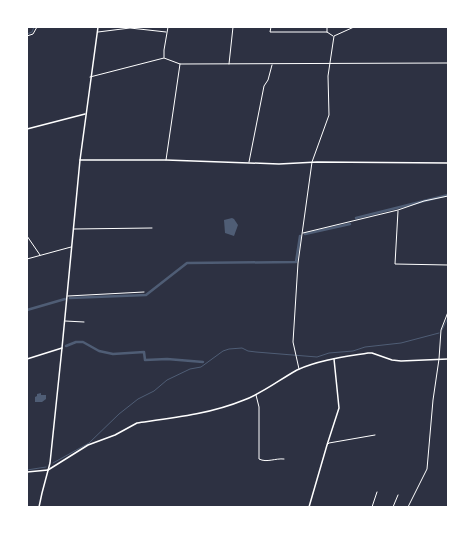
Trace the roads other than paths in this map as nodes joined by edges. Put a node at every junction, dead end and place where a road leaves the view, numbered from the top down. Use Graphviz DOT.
graph roads {
  1 [pos="36,27"];
  2 [pos="98,27"];
  3 [pos="168,27"];
  4 [pos="234,27"];
  5 [pos="270,27"];
  6 [pos="327,27"];
  7 [pos="354,27"];
  8 [pos="97,32"];
  9 [pos="166,32"];
  10 [pos="327,32"];
  11 [pos="27,36"];
  12 [pos="334,36"];
  13 [pos="164,58"];
  14 [pos="448,63"];
  15 [pos="180,64"];
  16 [pos="229,64"];
  17 [pos="272,64"];
  18 [pos="330,64"];
  19 [pos="90,77"];
  20 [pos="85,114"];
  21 [pos="27,128"];
  22 [pos="80,160"];
  23 [pos="166,160"];
  24 [pos="312,162"];
  25 [pos="248,163"];
  26 [pos="448,163"];
  27 [pos="448,196"];
  28 [pos="398,210"];
  29 [pos="152,228"];
  30 [pos="73,229"];
  31 [pos="302,233"];
  32 [pos="27,236"];
  33 [pos="71,247"];
  34 [pos="40,255"];
  35 [pos="27,259"];
  36 [pos="448,263"];
  37 [pos="144,292"];
  38 [pos="67,296"];
  39 [pos="448,312"];
  40 [pos="65,321"];
  41 [pos="84,322"];
  42 [pos="62,348"];
  43 [pos="27,359"];
  44 [pos="334,359"];
  45 [pos="439,359"];
  46 [pos="448,359"];
  47 [pos="299,370"];
  48 [pos="256,395"];
  49 [pos="375,435"];
  50 [pos="327,445"];
  51 [pos="284,459"];
  52 [pos="49,469"];
  53 [pos="27,472"];
  54 [pos="377,492"];
  55 [pos="398,496"];
  56 [pos="39,507"];
  57 [pos="309,507"];
  58 [pos="372,507"];
  59 [pos="393,507"];
  60 [pos="408,507"];
  1 -- 11 [label="street"];
  2 -- 8 [label="main road"];
  3 -- 9 [label="street"];
  4 -- 16 [label="street"];
  5 -- 10 [label="street"];
  6 -- 10 [label="street"];
  7 -- 12 [label="street"];
  8 -- 9 [label="street"];
  8 -- 19 [label="main road"];
  9 -- 13 [label="street"];
  10 -- 12 [label="street"];
  12 -- 18 [label="street"];
  13 -- 15 [label="street"];
  13 -- 19 [label="street"];
  14 -- 18 [label="street"];
  15 -- 16 [label="street"];
  15 -- 23 [label="street"];
  16 -- 17 [label="street"];
  17 -- 18 [label="street"];
  17 -- 25 [label="street"];
  18 -- 24 [label="street"];
  19 -- 20 [label="main road"];
  20 -- 21 [label="main road"];
  20 -- 22 [label="main road"];
  22 -- 23 [label="main road"];
  22 -- 30 [label="main road"];
  23 -- 25 [label="main road"];
  24 -- 25 [label="main road"];
  24 -- 26 [label="main road"];
  24 -- 31 [label="street"];
  27 -- 28 [label="street"];
  28 -- 31 [label="street"];
  28 -- 36 [label="street"];
  29 -- 30 [label="street"];
  30 -- 33 [label="main road"];
  31 -- 47 [label="street"];
  32 -- 34 [label="street"];
  33 -- 34 [label="street"];
  33 -- 38 [label="main road"];
  34 -- 35 [label="street"];
  37 -- 38 [label="street"];
  38 -- 40 [label="main road"];
  39 -- 45 [label="street"];
  40 -- 41 [label="street"];
  40 -- 42 [label="main road"];
  42 -- 43 [label="main road"];
  42 -- 52 [label="main road"];
  44 -- 45 [label="main road"];
  44 -- 47 [label="main road"];
  44 -- 50 [label="main road"];
  45 -- 46 [label="main road"];
  45 -- 60 [label="street"];
  47 -- 48 [label="main road"];
  48 -- 51 [label="street"];
  48 -- 52 [label="main road"];
  49 -- 50 [label="street"];
  50 -- 57 [label="main road"];
  52 -- 53 [label="main road"];
  52 -- 56 [label="main road"];
  54 -- 58 [label="street"];
  55 -- 59 [label="street"];
}
